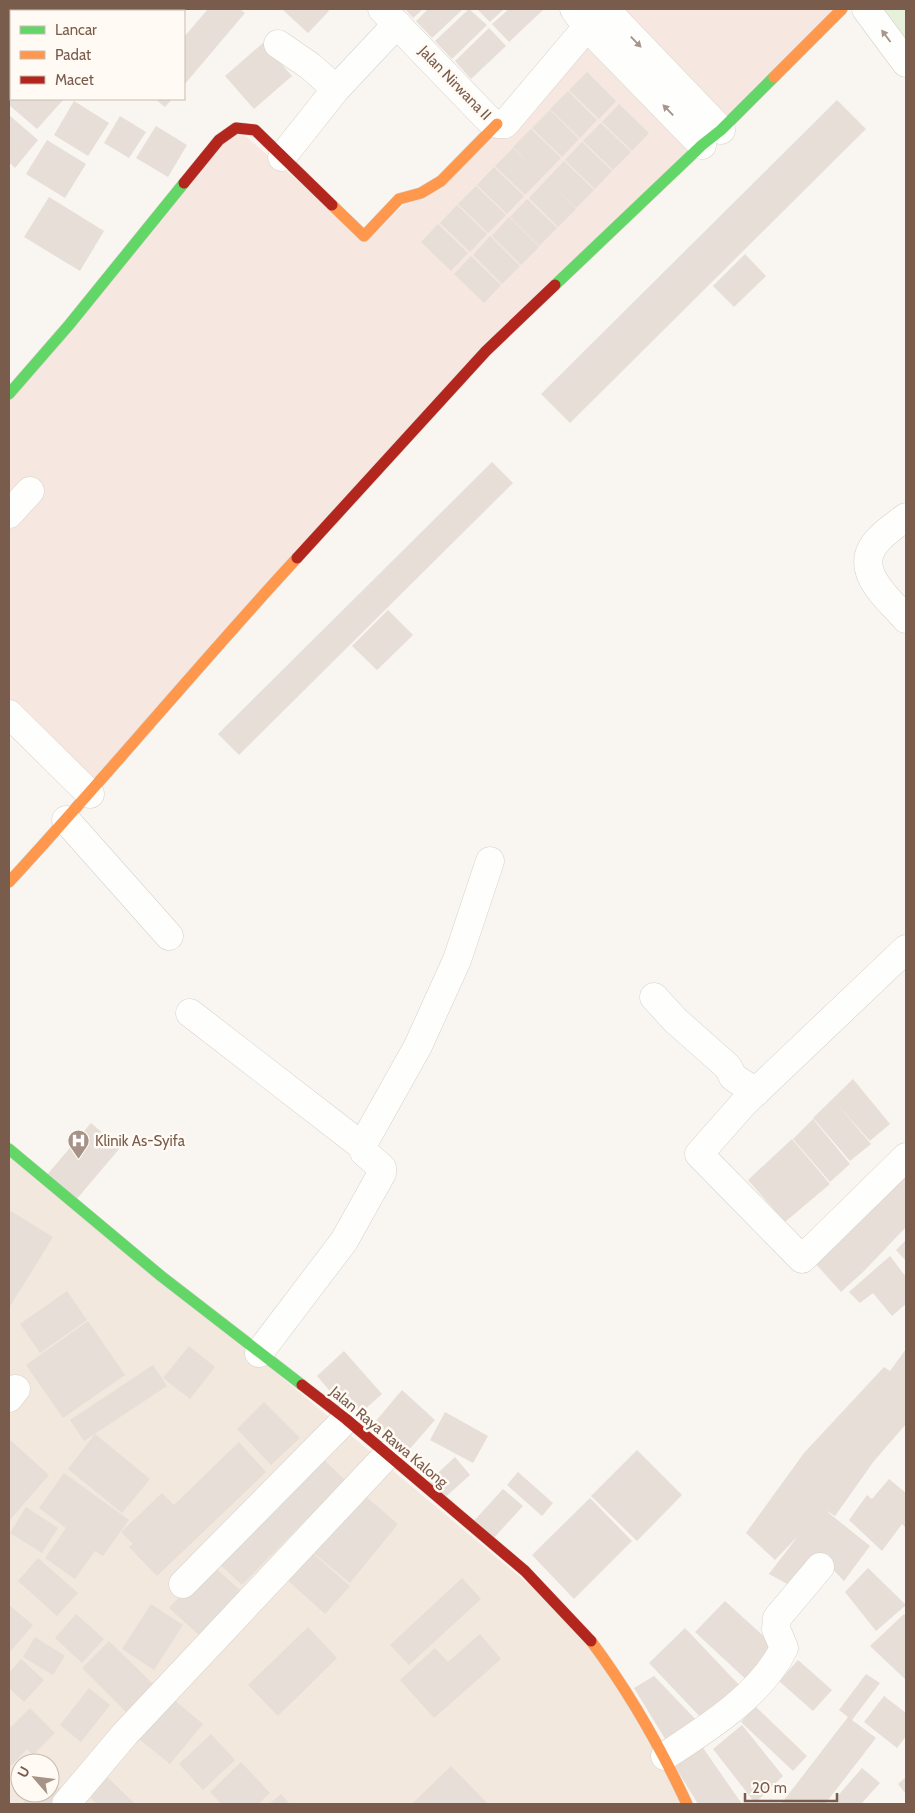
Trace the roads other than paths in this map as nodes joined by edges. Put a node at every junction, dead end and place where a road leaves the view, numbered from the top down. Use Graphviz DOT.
graph roads {
  1 [pos="842,9"];
  2 [pos="866,9"];
  3 [pos="595,13"];
  4 [pos="389,16"];
  5 [pos="278,44"];
  6 [pos="906,63"];
  7 [pos="336,89"];
  8 [pos="497,124"];
  9 [pos="712,138"];
  10 [pos="282,157"];
  11 [pos="9,394"];
  12 [pos="30,491"];
  13 [pos="9,514"];
  14 [pos="902,530"];
  15 [pos="906,619"];
  16 [pos="9,714"];
  17 [pos="90,794"];
  18 [pos="66,820"];
  19 [pos="490,861"];
  20 [pos="9,882"];
  21 [pos="169,936"];
  22 [pos="906,949"];
  23 [pos="654,997"];
  24 [pos="190,1012"];
  25 [pos="756,1092"];
  26 [pos="362,1146"];
  27 [pos="9,1149"];
  28 [pos="906,1157"];
  29 [pos="259,1353"];
  30 [pos="346,1419"];
  31 [pos="387,1455"];
  32 [pos="820,1567"];
  33 [pos="183,1584"];
  34 [pos="665,1756"];
  35 [pos="66,1804"];
  36 [pos="686,1804"];
  1 -- 9 [label="street"];
  6 -- 2 [label="street, one-way"];
  3 -- 8 [label="street, Jalan Nirwana II"];
  3 -- 9 [label="street"];
  4 -- 7 [label="street"];
  4 -- 8 [label="street, Jalan Nirwana II"];
  5 -- 7 [label="street"];
  7 -- 10 [label="street"];
  8 -- 10 [label="street"];
  9 -- 17 [label="street"];
  10 -- 11 [label="street"];
  12 -- 13 [label="street"];
  14 -- 15 [label="street"];
  16 -- 17 [label="street"];
  17 -- 18 [label="street"];
  18 -- 20 [label="street"];
  18 -- 21 [label="street"];
  19 -- 26 [label="street"];
  22 -- 25 [label="street"];
  23 -- 25 [label="street"];
  24 -- 26 [label="street"];
  25 -- 28 [label="street"];
  26 -- 29 [label="street"];
  27 -- 29 [label="street, Jalan Raya Rawa Kalong"];
  29 -- 30 [label="street, Jalan Raya Rawa Kalong"];
  30 -- 31 [label="street, Jalan Raya Rawa Kalong"];
  30 -- 33 [label="street"];
  31 -- 34 [label="street, Jalan Raya Rawa Kalong"];
  31 -- 35 [label="street"];
  32 -- 34 [label="street"];
  34 -- 36 [label="street, Jalan Raya Rawa Kalong"];
}
